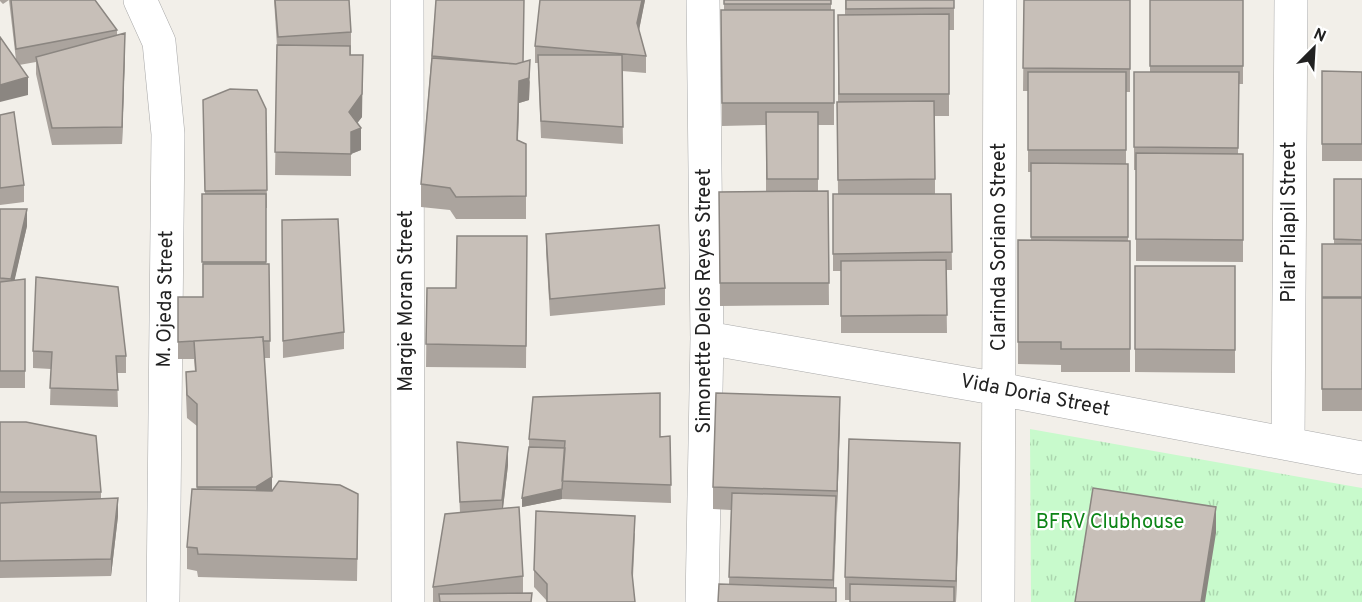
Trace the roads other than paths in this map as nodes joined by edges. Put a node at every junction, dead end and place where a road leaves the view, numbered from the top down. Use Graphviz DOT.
graph roads {
  1 [pos="140,0"];
  2 [pos="407,0"];
  3 [pos="703,0"];
  4 [pos="1000,0"];
  5 [pos="1291,0"];
  6 [pos="707,338"];
  7 [pos="999,388"];
  8 [pos="1288,444"];
  9 [pos="1362,458"];
  10 [pos="163,602"];
  11 [pos="408,602"];
  12 [pos="702,602"];
  13 [pos="998,602"];
  1 -- 10 [label="street, M. Ojeda Street"];
  2 -- 11 [label="street, Margie Moran Street"];
  3 -- 6 [label="street, Simonette Delos Reyes Street"];
  4 -- 7 [label="street, Clarinda Soriano Street"];
  5 -- 8 [label="street, Pilar Pilapil Street"];
  6 -- 7 [label="street, Vida Doria Street"];
  6 -- 12 [label="street, Simonette Delos Reyes Street"];
  7 -- 8 [label="street, Vida Doria Street"];
  7 -- 13 [label="street, Clarinda Soriano Street"];
  8 -- 9 [label="street, Vida Doria Street"];
}
